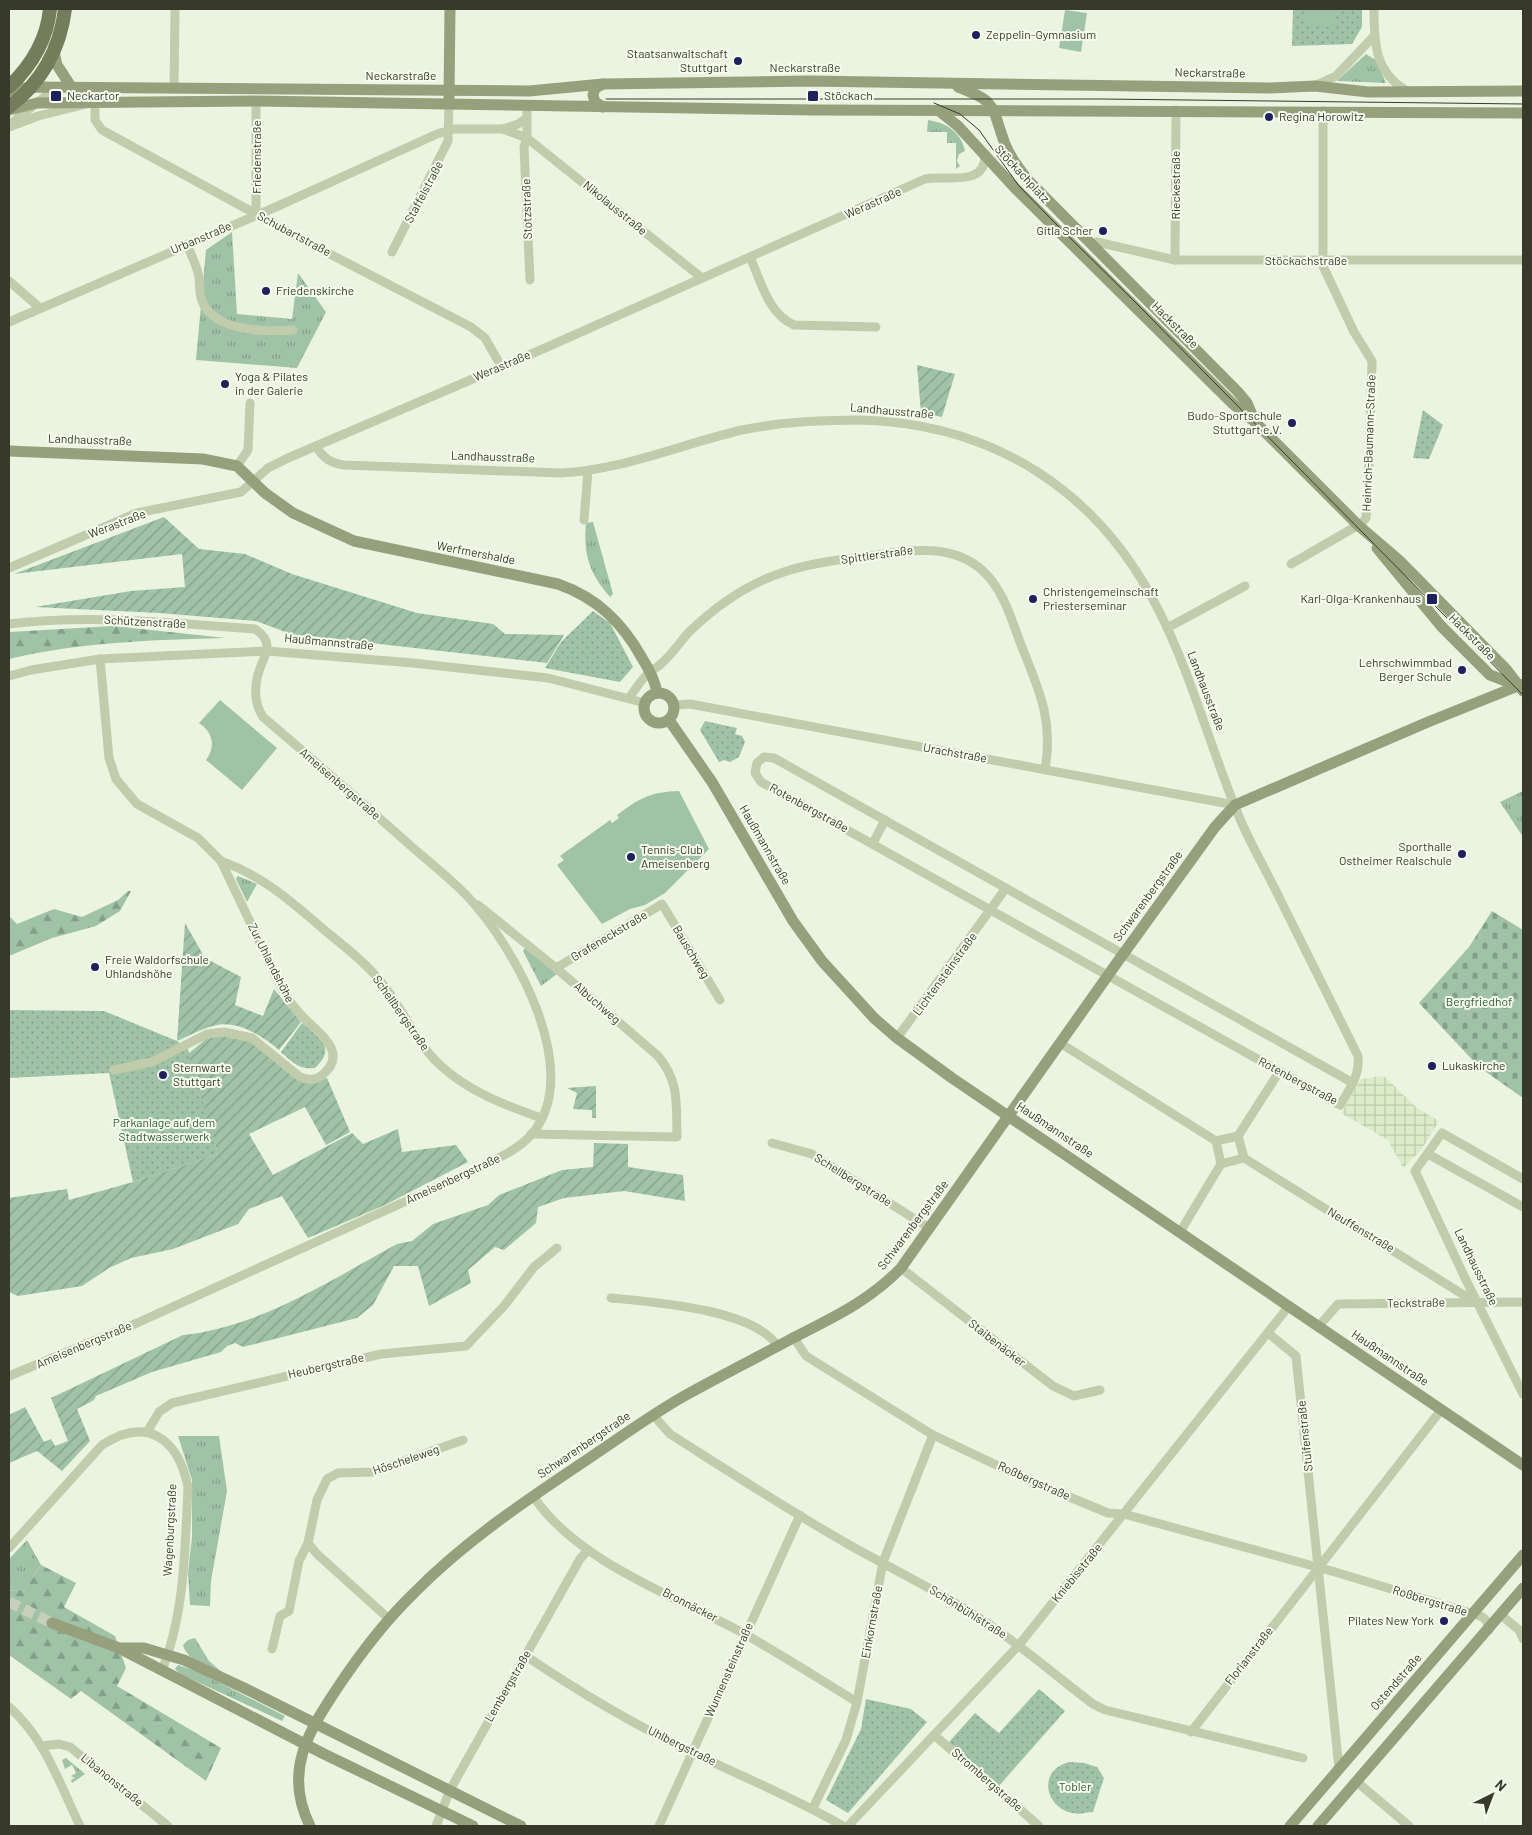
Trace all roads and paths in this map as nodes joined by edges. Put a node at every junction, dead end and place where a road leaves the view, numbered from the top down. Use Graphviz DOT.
graph roads {
  1 [pos="50,9"];
  2 [pos="65,9"];
  3 [pos="175,9"];
  4 [pos="450,9"];
  5 [pos="1374,9"];
  6 [pos="1374,36"];
  7 [pos="54,52"];
  8 [pos="603,84"];
  9 [pos="949,84"];
  10 [pos="9,86"];
  11 [pos="573,86"];
  12 [pos="1315,86"];
  13 [pos="31,87"];
  14 [pos="57,87"];
  15 [pos="72,88"];
  16 [pos="87,88"];
  17 [pos="174,89"];
  18 [pos="450,90"];
  19 [pos="9,91"];
  20 [pos="1523,91"];
  21 [pos="1409,92"];
  22 [pos="256,101"];
  23 [pos="91,102"];
  24 [pos="37,103"];
  25 [pos="449,105"];
  26 [pos="570,107"];
  27 [pos="603,107"];
  28 [pos="9,108"];
  29 [pos="938,110"];
  30 [pos="1176,110"];
  31 [pos="996,111"];
  32 [pos="1323,111"];
  33 [pos="527,112"];
  34 [pos="1523,113"];
  35 [pos="9,126"];
  36 [pos="503,129"];
  37 [pos="448,130"];
  38 [pos="528,138"];
  39 [pos="985,156"];
  40 [pos="256,214"];
  41 [pos="187,244"];
  42 [pos="1091,244"];
  43 [pos="392,252"];
  44 [pos="750,257"];
  45 [pos="1086,258"];
  46 [pos="1175,260"];
  47 [pos="1523,260"];
  48 [pos="1322,261"];
  49 [pos="702,278"];
  50 [pos="530,280"];
  51 [pos="9,281"];
  52 [pos="40,308"];
  53 [pos="9,322"];
  54 [pos="876,327"];
  55 [pos="293,330"];
  56 [pos="501,366"];
  57 [pos="250,403"];
  58 [pos="1255,422"];
  59 [pos="316,446"];
  60 [pos="9,451"];
  61 [pos="237,466"];
  62 [pos="588,471"];
  63 [pos="254,482"];
  64 [pos="584,520"];
  65 [pos="1360,525"];
  66 [pos="1291,564"];
  67 [pos="9,568"];
  68 [pos="1245,586"];
  69 [pos="9,624"];
  70 [pos="1167,628"];
  71 [pos="267,651"];
  72 [pos="100,659"];
  73 [pos="650,672"];
  74 [pos="9,676"];
  75 [pos="1522,687"];
  76 [pos="657,693"];
  77 [pos="629,698"];
  78 [pos="645,703"];
  79 [pos="674,705"];
  80 [pos="669,720"];
  81 [pos="1045,769"];
  82 [pos="1234,805"];
  83 [pos="885,820"];
  84 [pos="872,843"];
  85 [pos="221,861"];
  86 [pos="1006,888"];
  87 [pos="468,897"];
  88 [pos="662,904"];
  89 [pos="991,910"];
  90 [pos="1123,954"];
  91 [pos="556,968"];
  92 [pos="1108,975"];
  93 [pos="720,1000"];
  94 [pos="897,1038"];
  95 [pos="1060,1043"];
  96 [pos="114,1070"];
  97 [pos="1279,1072"];
  98 [pos="1353,1083"];
  99 [pos="1009,1116"];
  100 [pos="541,1118"];
  101 [pos="531,1134"];
  102 [pos="1238,1136"];
  103 [pos="1216,1141"];
  104 [pos="772,1143"];
  105 [pos="1428,1154"];
  106 [pos="1244,1158"];
  107 [pos="1221,1164"];
  108 [pos="1523,1179"];
  109 [pos="1523,1207"];
  110 [pos="929,1228"];
  111 [pos="1180,1232"];
  112 [pos="557,1248"];
  113 [pos="901,1268"];
  114 [pos="611,1298"];
  115 [pos="1523,1302"];
  116 [pos="1478,1303"];
  117 [pos="1289,1306"];
  118 [pos="1319,1326"];
  119 [pos="1268,1333"];
  120 [pos="794,1338"];
  121 [pos="778,1346"];
  122 [pos="9,1376"];
  123 [pos="1100,1390"];
  124 [pos="1523,1394"];
  125 [pos="1441,1410"];
  126 [pos="653,1416"];
  127 [pos="147,1432"];
  128 [pos="934,1435"];
  129 [pos="463,1440"];
  130 [pos="1523,1465"];
  131 [pos="533,1496"];
  132 [pos="1124,1514"];
  133 [pos="800,1515"];
  134 [pos="308,1543"];
  135 [pos="9,1548"];
  136 [pos="588,1551"];
  137 [pos="1523,1555"];
  138 [pos="883,1562"];
  139 [pos="1319,1568"];
  140 [pos="1523,1588"];
  141 [pos="1472,1614"];
  142 [pos="1501,1615"];
  143 [pos="389,1620"];
  144 [pos="52,1623"];
  145 [pos="1489,1630"];
  146 [pos="745,1634"];
  147 [pos="1523,1639"];
  148 [pos="1019,1645"];
  149 [pos="120,1648"];
  150 [pos="272,1649"];
  151 [pos="168,1654"];
  152 [pos="526,1656"];
  153 [pos="162,1670"];
  154 [pos="857,1702"];
  155 [pos="9,1707"];
  156 [pos="314,1724"];
  157 [pos="1191,1732"];
  158 [pos="934,1734"];
  159 [pos="305,1743"];
  160 [pos="42,1746"];
  161 [pos="692,1753"];
  162 [pos="1303,1758"];
  163 [pos="1339,1768"];
  164 [pos="1357,1782"];
  165 [pos="450,1790"];
  166 [pos="813,1808"];
  167 [pos="444,1812"];
  168 [pos="80,1826"];
  169 [pos="168,1826"];
  170 [pos="310,1826"];
  171 [pos="436,1826"];
  172 [pos="473,1826"];
  173 [pos="520,1826"];
  174 [pos="659,1826"];
  175 [pos="843,1826"];
  176 [pos="848,1826"];
  177 [pos="1039,1826"];
  178 [pos="1290,1826"];
  179 [pos="1318,1826"];
  180 [pos="1408,1826"];
  1 -- 10 [label="main road"];
  2 -- 7 [label="main road"];
  3 -- 17 [label="street"];
  4 -- 18 [label="street"];
  5 -- 6 [label="street"];
  6 -- 12 [label="street"];
  6 -- 21 [label="street"];
  7 -- 13 [label="main road"];
  7 -- 15 [label="street"];
  8 -- 9 [label="street, Neckarstraße"];
  8 -- 11 [label="street, Neckarstraße"];
  8 -- 27 [label="street"];
  9 -- 12 [label="street, Neckarstraße"];
  9 -- 31 [label="street"];
  11 -- 18 [label="street, Neckarstraße"];
  11 -- 26 [label="street"];
  12 -- 21 [label="street, Neckarstraße"];
  13 -- 14 [label="street, Neckarstraße"];
  13 -- 19 [label="street, Neckarstraße"];
  13 -- 28 [label="main road"];
  14 -- 15 [label="street, Neckarstraße"];
  14 -- 24 [label="street"];
  15 -- 16 [label="street, Neckarstraße"];
  16 -- 17 [label="street, Neckarstraße"];
  16 -- 23 [label="street"];
  17 -- 18 [label="street, Neckarstraße"];
  18 -- 25 [label="street"];
  20 -- 21 [label="street, Neckarstraße"];
  22 -- 23 [label="street"];
  22 -- 25 [label="street"];
  22 -- 40 [label="street, Friedenstraße"];
  23 -- 24 [label="street"];
  23 -- 35 [label="street"];
  23 -- 40 [label="street, Schubartstraße"];
  24 -- 28 [label="street"];
  24 -- 35 [label="street"];
  25 -- 33 [label="street"];
  25 -- 37 [label="street"];
  26 -- 27 [label="street"];
  26 -- 33 [label="street"];
  27 -- 29 [label="street"];
  29 -- 31 [label="street"];
  29 -- 39 [label="street, Stöckachplatz"];
  30 -- 31 [label="street"];
  30 -- 32 [label="street"];
  30 -- 46 [label="street, Rieckestraße"];
  31 -- 42 [label="street, Hackstraße"];
  32 -- 34 [label="street"];
  32 -- 48 [label="street, Heinrich-Baumann-Straße"];
  33 -- 36 [label="street"];
  33 -- 38 [label="street"];
  36 -- 37 [label="street"];
  36 -- 38 [label="street"];
  37 -- 40 [label="street, Urbanstraße"];
  37 -- 43 [label="street, Staffelstraße"];
  38 -- 49 [label="street, Nikolausstraße"];
  38 -- 50 [label="street, Stotzstraße"];
  39 -- 44 [label="street, Werastraße"];
  39 -- 45 [label="street, Stöckachplatz"];
  40 -- 41 [label="street, Urbanstraße"];
  40 -- 56 [label="street, Schubartstraße"];
  41 -- 52 [label="street, Urbanstraße"];
  41 -- 55 [label="street"];
  42 -- 45 [label="street"];
  42 -- 46 [label="street, Stöckachstraße"];
  42 -- 58 [label="street, Hackstraße"];
  44 -- 49 [label="street, Werastraße"];
  44 -- 54 [label="street"];
  45 -- 58 [label="street, Hackstraße"];
  46 -- 48 [label="street, Stöckachstraße"];
  47 -- 48 [label="street, Stöckachstraße"];
  48 -- 65 [label="street, Heinrich-Baumann-Straße"];
  49 -- 56 [label="street, Werastraße"];
  51 -- 52 [label="street"];
  52 -- 53 [label="street, Urbanstraße"];
  56 -- 59 [label="street, Werastraße"];
  57 -- 61 [label="street"];
  58 -- 65 [label="street, Hackstraße"];
  59 -- 62 [label="street, Landhausstraße"];
  59 -- 63 [label="street, Werastraße"];
  60 -- 61 [label="street, Landhausstraße"];
  61 -- 63 [label="street"];
  62 -- 64 [label="street"];
  62 -- 70 [label="street, Landhausstraße"];
  63 -- 67 [label="street, Werastraße"];
  63 -- 73 [label="street, Werfmershalde"];
  65 -- 66 [label="street, Heinrich-Baumann-Straße"];
  65 -- 75 [label="street, Hackstraße"];
  65 -- 75 [label="street, Hackstraße"];
  68 -- 70 [label="street"];
  69 -- 71 [label="street, Schützenstraße"];
  70 -- 82 [label="street, Landhausstraße"];
  71 -- 72 [label="street, Haußmannstraße"];
  71 -- 77 [label="street, Haußmannstraße"];
  71 -- 87 [label="street, Ameisenbergstraße"];
  72 -- 74 [label="street, Haußmannstraße"];
  72 -- 85 [label="street, Zur Uhlandshöhe"];
  73 -- 76 [label="street, Werfmershalde"];
  73 -- 77 [label="street, Spittlerstraße"];
  73 -- 81 [label="street, Spittlerstraße"];
  75 -- 82 [label="street, Schwarenbergstraße"];
  76 -- 78 [label="street"];
  76 -- 79 [label="street"];
  77 -- 78 [label="street, Haußmannstraße"];
  78 -- 80 [label="street"];
  79 -- 80 [label="street"];
  79 -- 81 [label="street, Urachstraße"];
  80 -- 94 [label="street, Haußmannstraße"];
  81 -- 82 [label="street, Urachstraße"];
  82 -- 90 [label="street, Schwarenbergstraße"];
  82 -- 98 [label="street, Landhausstraße"];
  83 -- 84 [label="street"];
  83 -- 84 [label="street, Rotenbergstraße"];
  83 -- 86 [label="street, Rotenbergstraße"];
  84 -- 89 [label="street, Rotenbergstraße"];
  85 -- 96 [label="street, Zur Uhlandshöhe"];
  85 -- 100 [label="street, Schellbergstraße"];
  86 -- 89 [label="street"];
  86 -- 90 [label="street, Rotenbergstraße"];
  87 -- 91 [label="street, Albuchweg"];
  87 -- 100 [label="street, Ameisenbergstraße"];
  88 -- 91 [label="street, Grafeneckstraße"];
  88 -- 93 [label="street, Bauschweg"];
  89 -- 92 [label="street, Rotenbergstraße"];
  89 -- 94 [label="street, Lichtensteinstraße"];
  90 -- 92 [label="street, Schwarenbergstraße"];
  90 -- 98 [label="street, Rotenbergstraße"];
  91 -- 101 [label="street, Albuchweg"];
  92 -- 95 [label="street, Schwarenbergstraße"];
  92 -- 97 [label="street, Rotenbergstraße"];
  94 -- 99 [label="street, Haußmannstraße"];
  95 -- 99 [label="street, Schwarenbergstraße"];
  95 -- 103 [label="street"];
  97 -- 98 [label="street, Rotenbergstraße"];
  97 -- 102 [label="street"];
  99 -- 110 [label="street, Schwarenbergstraße"];
  99 -- 111 [label="street, Haußmannstraße"];
  100 -- 101 [label="street, Ameisenbergstraße"];
  101 -- 122 [label="street, Ameisenbergstraße"];
  102 -- 103 [label="street"];
  102 -- 106 [label="street"];
  103 -- 107 [label="street"];
  104 -- 110 [label="street, Schellbergstraße"];
  105 -- 108 [label="street"];
  105 -- 109 [label="street"];
  105 -- 116 [label="street, Landhausstraße"];
  106 -- 107 [label="street"];
  106 -- 116 [label="street, Neuffenstraße"];
  107 -- 111 [label="street"];
  110 -- 113 [label="street, Schwarenbergstraße"];
  111 -- 117 [label="street, Haußmannstraße"];
  112 -- 127 [label="street, Heubergstraße"];
  113 -- 120 [label="street, Schwarenbergstraße"];
  113 -- 123 [label="street, Staibenäcker"];
  114 -- 121 [label="street"];
  115 -- 116 [label="street, Teckstraße"];
  116 -- 118 [label="street, Teckstraße"];
  116 -- 124 [label="street, Landhausstraße"];
  117 -- 118 [label="street, Haußmannstraße"];
  117 -- 119 [label="street, Kniebisstraße"];
  118 -- 125 [label="street, Haußmannstraße"];
  119 -- 132 [label="street, Kniebisstraße"];
  119 -- 139 [label="street, Stuifenstraße"];
  120 -- 121 [label="street, Schwarenbergstraße"];
  120 -- 128 [label="street, Roßbergstraße"];
  121 -- 126 [label="street, Schwarenbergstraße"];
  125 -- 130 [label="street, Haußmannstraße"];
  125 -- 139 [label="street, Florianstraße"];
  126 -- 131 [label="street, Schwarenbergstraße"];
  126 -- 133 [label="street, Schönbühlstraße"];
  127 -- 135 [label="street"];
  127 -- 151 [label="street, Wagenburgstraße"];
  128 -- 132 [label="street, Roßbergstraße"];
  128 -- 138 [label="street, Einkornstraße"];
  129 -- 134 [label="street, Höscheleweg"];
  131 -- 136 [label="street, Bronnäcker"];
  131 -- 143 [label="street, Schwarenbergstraße"];
  132 -- 139 [label="street, Roßbergstraße"];
  132 -- 148 [label="street, Kniebisstraße"];
  133 -- 138 [label="street, Schönbühlstraße"];
  133 -- 146 [label="street, Wunnensteinstraße"];
  134 -- 143 [label="street"];
  134 -- 150 [label="street, Höscheleweg"];
  136 -- 146 [label="street, Bronnäcker"];
  136 -- 152 [label="street, Lembergstraße"];
  137 -- 141 [label="street, Ostendstraße"];
  138 -- 148 [label="street, Schönbühlstraße"];
  138 -- 154 [label="street, Einkornstraße"];
  139 -- 141 [label="street, Roßbergstraße"];
  139 -- 157 [label="street, Florianstraße"];
  139 -- 163 [label="street, Stuifenstraße"];
  140 -- 142 [label="street"];
  141 -- 145 [label="street, Roßbergstraße"];
  141 -- 163 [label="street, Ostendstraße"];
  142 -- 145 [label="street"];
  142 -- 147 [label="street"];
  143 -- 156 [label="street, Schwarenbergstraße"];
  144 -- 149 [label="street"];
  145 -- 164 [label="street"];
  146 -- 154 [label="street, Bronnäcker"];
  146 -- 161 [label="street, Wunnensteinstraße"];
  148 -- 157 [label="street, Schönbühlstraße"];
  148 -- 158 [label="street, Kniebisstraße"];
  149 -- 151 [label="street"];
  149 -- 153 [label="street"];
  151 -- 153 [label="street, Wagenburgstraße"];
  151 -- 156 [label="street"];
  152 -- 161 [label="street, Uhlbergstraße"];
  152 -- 165 [label="street, Lembergstraße"];
  153 -- 159 [label="street"];
  154 -- 166 [label="street, Einkornstraße"];
  155 -- 160 [label="street"];
  156 -- 159 [label="street, Schwarenbergstraße"];
  156 -- 165 [label="street"];
  157 -- 162 [label="street, Schönbühlstraße"];
  158 -- 176 [label="street, Kniebisstraße"];
  158 -- 177 [label="street, Strombergstraße"];
  159 -- 167 [label="street"];
  159 -- 170 [label="street, Schwarenbergstraße"];
  160 -- 168 [label="street"];
  160 -- 169 [label="street, Libanonstraße"];
  161 -- 166 [label="street, Uhlbergstraße"];
  161 -- 174 [label="street, Wunnensteinstraße"];
  163 -- 178 [label="street, Ostendstraße"];
  164 -- 179 [label="street"];
  164 -- 180 [label="street"];
  165 -- 167 [label="street, Lembergstraße"];
  165 -- 173 [label="street"];
  166 -- 175 [label="street, Uhlbergstraße"];
  167 -- 171 [label="street, Lembergstraße"];
  167 -- 172 [label="street"];
}
